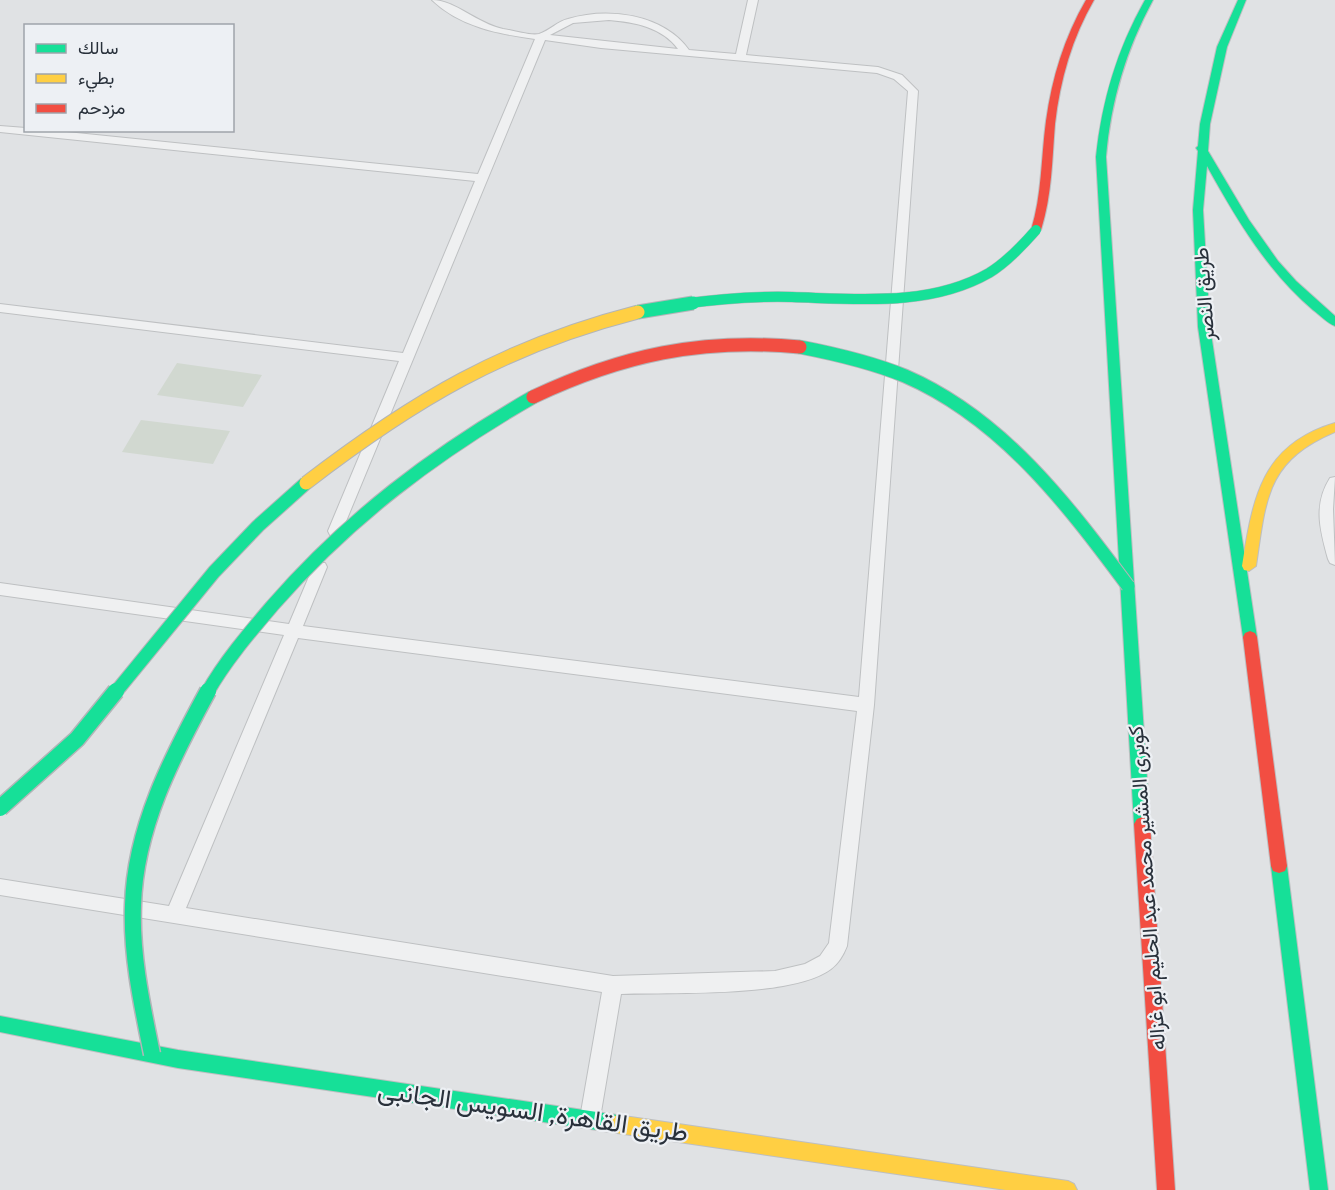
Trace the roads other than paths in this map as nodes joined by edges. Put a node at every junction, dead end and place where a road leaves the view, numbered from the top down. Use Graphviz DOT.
graph roads {
  1 [pos="437,0"];
  2 [pos="753,0"];
  3 [pos="1090,0"];
  4 [pos="1149,0"];
  5 [pos="1242,0"];
  6 [pos="541,37"];
  7 [pos="686,53"];
  8 [pos="740,58"];
  9 [pos="0,129"];
  10 [pos="24,131"];
  11 [pos="30,132"];
  12 [pos="1201,148"];
  13 [pos="482,178"];
  14 [pos="0,308"];
  15 [pos="1335,322"];
  16 [pos="407,358"];
  17 [pos="1335,427"];
  18 [pos="1335,482"];
  19 [pos="1335,559"];
  20 [pos="1128,586"];
  21 [pos="0,589"];
  22 [pos="1244,591"];
  23 [pos="294,630"];
  24 [pos="866,705"];
  25 [pos="0,808"];
  26 [pos="0,887"];
  27 [pos="174,915"];
  28 [pos="613,985"];
  29 [pos="0,1023"];
  30 [pos="152,1054"];
  31 [pos="590,1119"];
  32 [pos="1068,1190"];
  33 [pos="1166,1190"];
  34 [pos="1319,1190"];
  1 -- 6 [label="lane"];
  2 -- 8 [label="lane"];
  3 -- 25 [label="main road, bridge"];
  4 -- 20 [label="main road"];
  5 -- 12 [label="main road, طريق النصر"];
  6 -- 7 [label="lane"];
  6 -- 7 [label="lane"];
  6 -- 13 [label="lane"];
  7 -- 8 [label="lane"];
  8 -- 24 [label="lane"];
  9 -- 10 [label="lane"];
  11 -- 13 [label="lane"];
  12 -- 15 [label="main road"];
  12 -- 22 [label="main road, طريق النصر"];
  13 -- 16 [label="lane"];
  14 -- 16 [label="lane"];
  16 -- 23 [label="lane"];
  17 -- 22 [label="main road"];
  18 -- 19 [label="lane"];
  20 -- 30 [label="main road, bridge"];
  20 -- 33 [label="main road, كوبرى المشير محمد عبد الحليم ابو غزاله"];
  21 -- 23 [label="lane"];
  22 -- 34 [label="main road"];
  23 -- 24 [label="lane"];
  23 -- 27 [label="lane"];
  24 -- 28 [label="lane"];
  26 -- 27 [label="lane"];
  27 -- 28 [label="lane"];
  28 -- 31 [label="lane"];
  29 -- 30 [label="main road, طريق القاهرة, السويس الجانبى"];
  30 -- 31 [label="main road, طريق القاهرة, السويس الجانبى"];
  31 -- 32 [label="main road, طريق القاهرة, السويس الجانبى"];
}
